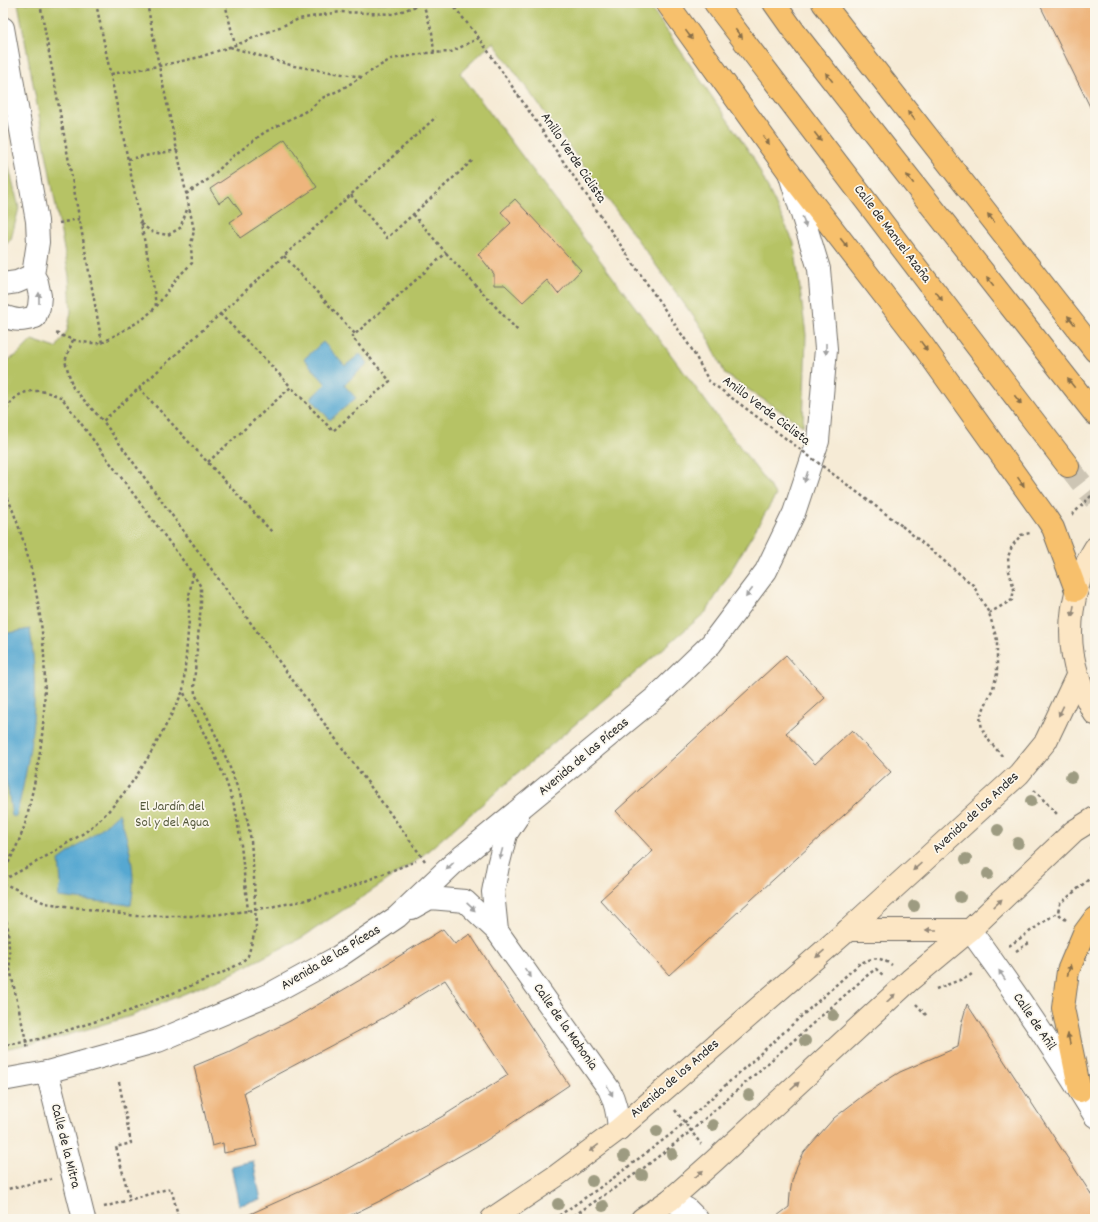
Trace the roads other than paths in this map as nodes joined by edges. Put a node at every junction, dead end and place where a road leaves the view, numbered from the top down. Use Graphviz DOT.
graph roads {
  1 [pos="667,3"];
  2 [pos="715,3"];
  3 [pos="774,3"];
  4 [pos="823,3"];
  5 [pos="3,28"];
  6 [pos="788,171"];
  7 [pos="33,275"];
  8 [pos="3,284"];
  9 [pos="3,316"];
  10 [pos="1095,351"];
  11 [pos="1095,414"];
  12 [pos="1068,466"];
  13 [pos="1095,548"];
  14 [pos="1076,590"];
  15 [pos="1077,676"];
  16 [pos="1095,714"];
  17 [pos="524,806"];
  18 [pos="1095,818"];
  19 [pos="397,917"];
  20 [pos="1095,918"];
  21 [pos="848,930"];
  22 [pos="970,930"];
  23 [pos="497,931"];
  24 [pos="47,1072"];
  25 [pos="3,1080"];
  26 [pos="1080,1091"];
  27 [pos="1095,1116"];
  28 [pos="619,1129"];
  29 [pos="670,1200"];
  30 [pos="84,1219"];
  31 [pos="493,1219"];
  32 [pos="642,1219"];
  33 [pos="697,1219"];
  1 -- 6 [label="highway, one-way"];
  2 -- 12 [label="highway, Calle de Manuel Azaña, one-way"];
  11 -- 3 [label="highway, one-way"];
  10 -- 4 [label="highway, one-way"];
  5 -- 7 [label="street"];
  6 -- 14 [label="highway, one-way"];
  6 -- 17 [label="street, Avenida de las Píceas, one-way"];
  7 -- 8 [label="street"];
  9 -- 7 [label="street, one-way"];
  13 -- 14 [label="main road"];
  14 -- 15 [label="main road, one-way"];
  15 -- 16 [label="main road"];
  15 -- 21 [label="main road, Avenida de los Andes, one-way"];
  17 -- 19 [label="street, Avenida de las Píceas, one-way"];
  17 -- 23 [label="street, one-way"];
  22 -- 18 [label="main road, one-way"];
  19 -- 23 [label="street, Calle de la Mahonia, one-way"];
  19 -- 24 [label="street, Avenida de las Píceas"];
  26 -- 20 [label="highway, one-way"];
  22 -- 21 [label="main road, one-way"];
  21 -- 28 [label="main road, Avenida de los Andes, one-way"];
  26 -- 22 [label="street, Calle de Añil, one-way"];
  29 -- 22 [label="main road, one-way"];
  23 -- 28 [label="street, Calle de la Mahonia, one-way"];
  24 -- 25 [label="street, Avenida de las Píceas"];
  24 -- 30 [label="street, Calle de la Mitra"];
  26 -- 27 [label="street, Calle de Añil"];
  28 -- 31 [label="main road, Avenida de los Andes, one-way"];
  29 -- 32 [label="main road"];
  29 -- 33 [label="street"];
}
